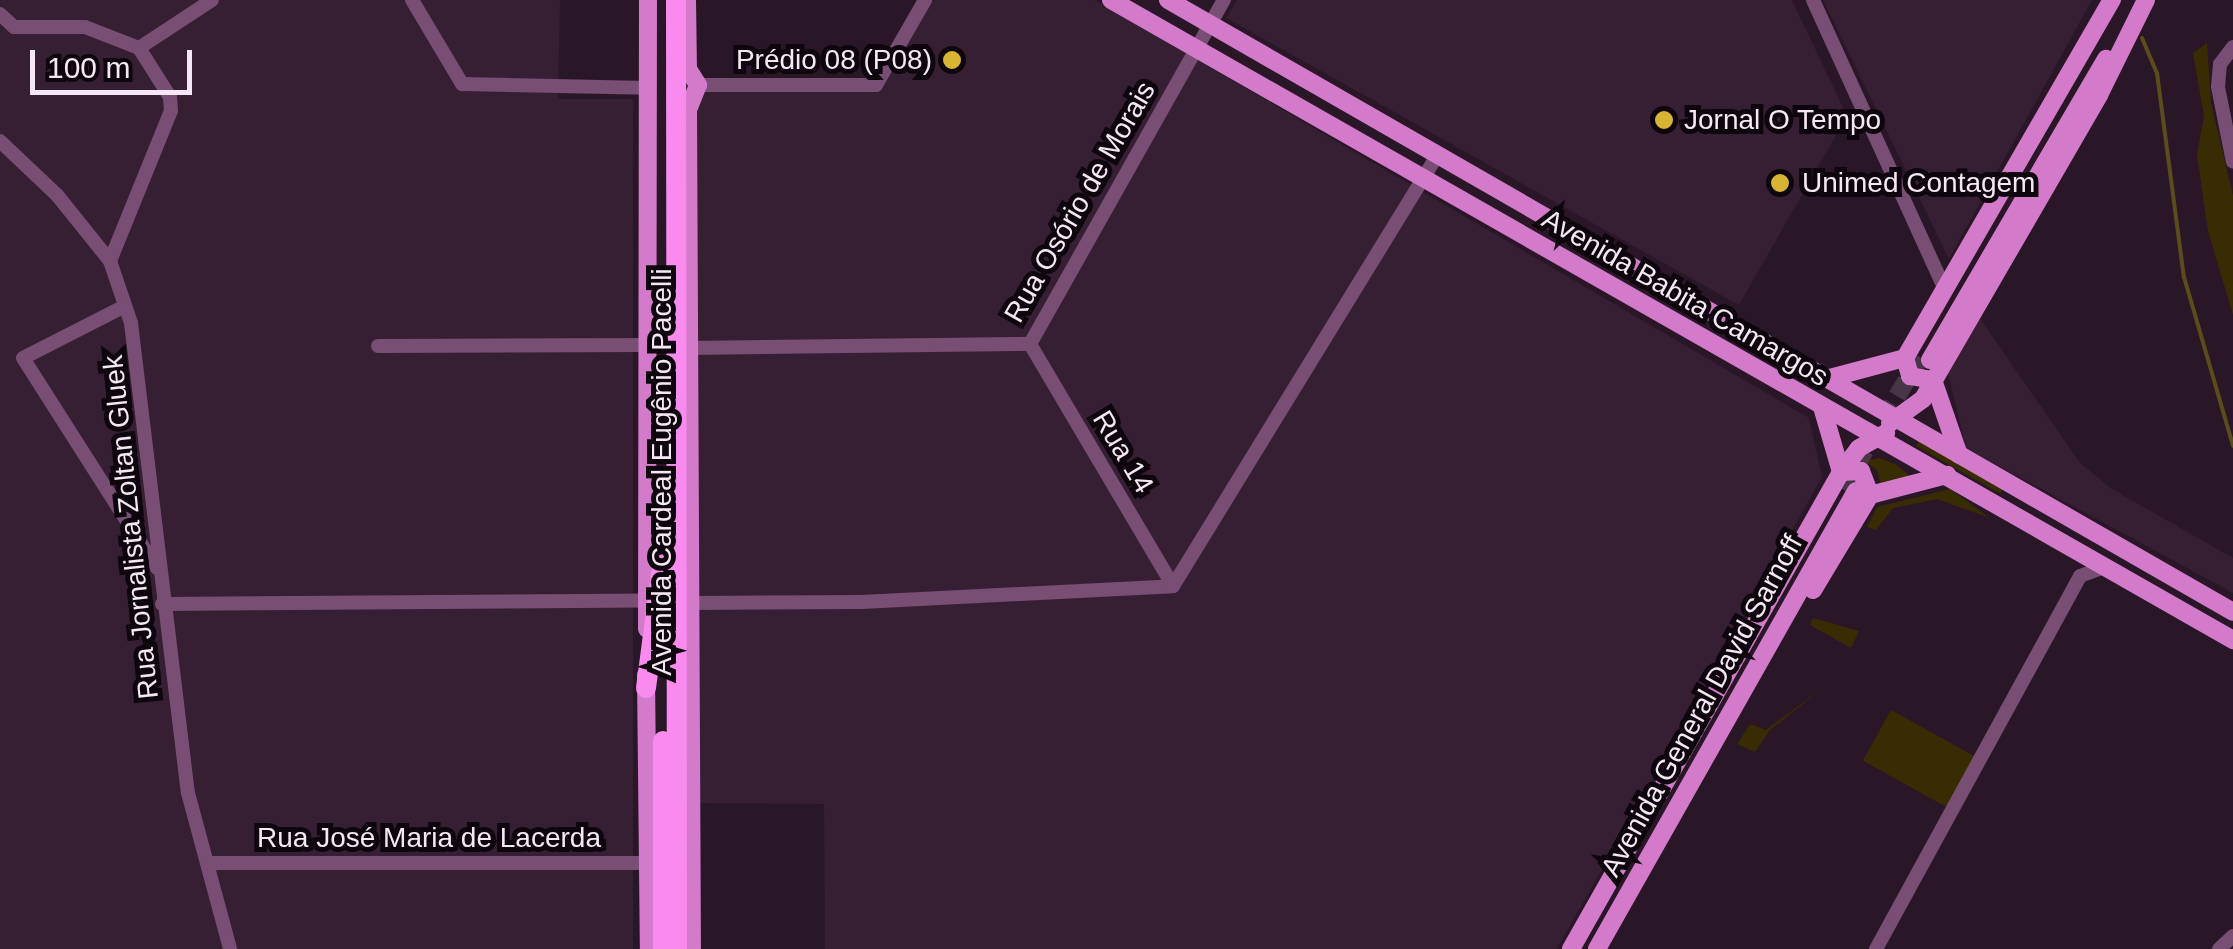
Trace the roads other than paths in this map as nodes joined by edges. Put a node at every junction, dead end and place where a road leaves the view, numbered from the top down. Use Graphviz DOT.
graph roads {
  1 [pos="212,0"];
  2 [pos="412,0"];
  3 [pos="648,0"];
  4 [pos="663,0"];
  5 [pos="676,0"];
  6 [pos="688,0"];
  7 [pos="924,0"];
  8 [pos="1111,0"];
  9 [pos="1168,0"];
  10 [pos="1224,0"];
  11 [pos="1814,0"];
  12 [pos="2112,0"];
  13 [pos="2121,0"];
  14 [pos="2145,0"];
  15 [pos="0,14"];
  16 [pos="1210,24"];
  17 [pos="2233,46"];
  18 [pos="138,48"];
  19 [pos="1196,50"];
  20 [pos="698,86"];
  21 [pos="648,88"];
  22 [pos="2228,112"];
  23 [pos="2230,140"];
  24 [pos="0,141"];
  25 [pos="1438,154"];
  26 [pos="2233,162"];
  27 [pos="1422,179"];
  28 [pos="110,261"];
  29 [pos="1945,288"];
  30 [pos="125,306"];
  31 [pos="1030,344"];
  32 [pos="378,346"];
  33 [pos="647,346"];
  34 [pos="690,348"];
  35 [pos="1919,358"];
  36 [pos="1826,379"];
  37 [pos="1933,380"];
  38 [pos="1822,407"];
  39 [pos="1907,425"];
  40 [pos="1868,432"];
  41 [pos="1959,455"];
  42 [pos="1947,475"];
  43 [pos="1852,487"];
  44 [pos="2083,525"];
  45 [pos="2068,545"];
  46 [pos="663,558"];
  47 [pos="2106,567"];
  48 [pos="157,569"];
  49 [pos="1174,586"];
  50 [pos="647,602"];
  51 [pos="689,603"];
  52 [pos="162,604"];
  53 [pos="2233,612"];
  54 [pos="2233,640"];
  55 [pos="676,669"];
  56 [pos="646,688"];
  57 [pos="670,776"];
  58 [pos="209,863"];
  59 [pos="649,863"];
  60 [pos="2233,926"];
  61 [pos="2226,942"];
  62 [pos="230,949"];
  63 [pos="650,949"];
  64 [pos="663,949"];
  65 [pos="678,949"];
  66 [pos="692,949"];
  67 [pos="1571,949"];
  68 [pos="1597,949"];
  69 [pos="1877,949"];
  1 -- 18 [label="street"];
  2 -- 21 [label="street"];
  3 -- 21 [label="main road, Avenida Cardeal Eugênio Pacelli"];
  4 -- 46 [label="highway, Avenida Cardeal Eugênio Pacelli"];
  5 -- 55 [label="highway, Avenida Cardeal Eugênio Pacelli"];
  6 -- 20 [label="main road, Avenida Cardeal Eugênio Pacelli"];
  7 -- 20 [label="street"];
  8 -- 19 [label="main road, Avenida Babita Camargos"];
  9 -- 16 [label="main road, Avenida Babita Camargos"];
  10 -- 16 [label="street, Rua Osório de Morais"];
  11 -- 29 [label="street"];
  12 -- 29 [label="main road"];
  13 -- 35 [label="main road"];
  14 -- 35 [label="main road"];
  14 -- 37 [label="main road"];
  15 -- 18 [label="street"];
  16 -- 19 [label="street, Rua Osório de Morais"];
  16 -- 25 [label="main road, Avenida Babita Camargos"];
  17 -- 22 [label="street"];
  18 -- 28 [label="street"];
  19 -- 27 [label="main road, Avenida Babita Camargos"];
  19 -- 31 [label="street, Rua Osório de Morais"];
  20 -- 34 [label="main road, Avenida Cardeal Eugênio Pacelli"];
  21 -- 33 [label="main road, Avenida Cardeal Eugênio Pacelli"];
  22 -- 23 [label="street"];
  23 -- 26 [label="street"];
  24 -- 28 [label="street, Rua Jornalista Zoltan Gluek"];
  25 -- 27 [label="street"];
  25 -- 36 [label="main road, Avenida Babita Camargos"];
  27 -- 38 [label="main road, Avenida Babita Camargos"];
  27 -- 49 [label="street"];
  28 -- 30 [label="street, Rua Jornalista Zoltan Gluek"];
  29 -- 35 [label="main road"];
  30 -- 48 [label="street, Rua Jornalista Zoltan Gluek"];
  30 -- 48 [label="street"];
  31 -- 34 [label="street, Rua Osório de Morais"];
  31 -- 49 [label="street, Rua 14"];
  32 -- 33 [label="street"];
  33 -- 50 [label="main road, Avenida Cardeal Eugênio Pacelli"];
  34 -- 51 [label="main road, Avenida Cardeal Eugênio Pacelli"];
  35 -- 36 [label="main road"];
  35 -- 37 [label="main road"];
  36 -- 39 [label="main road, Avenida Babita Camargos"];
  37 -- 39 [label="main road"];
  37 -- 41 [label="main road"];
  38 -- 40 [label="main road, Avenida Babita Camargos"];
  38 -- 43 [label="main road"];
  39 -- 40 [label="main road"];
  39 -- 41 [label="main road, Avenida Babita Camargos"];
  40 -- 42 [label="main road, Avenida Babita Camargos"];
  40 -- 43 [label="main road"];
  41 -- 44 [label="main road, Avenida Babita Camargos"];
  42 -- 43 [label="main road"];
  42 -- 45 [label="main road, Avenida Babita Camargos"];
  43 -- 67 [label="main road, Avenida General David Sarnoff"];
  43 -- 68 [label="main road, Avenida General David Sarnoff"];
  44 -- 45 [label="main road"];
  44 -- 53 [label="main road, Avenida Babita Camargos"];
  45 -- 47 [label="main road, Avenida Babita Camargos"];
  46 -- 56 [label="highway"];
  46 -- 57 [label="highway, Avenida Cardeal Eugênio Pacelli"];
  47 -- 54 [label="main road, Avenida Babita Camargos"];
  47 -- 69 [label="street"];
  48 -- 52 [label="street, Rua Jornalista Zoltan Gluek"];
  49 -- 51 [label="street"];
  50 -- 52 [label="street"];
  50 -- 56 [label="main road, Avenida Cardeal Eugênio Pacelli"];
  51 -- 55 [label="highway"];
  51 -- 66 [label="main road, Avenida Cardeal Eugênio Pacelli"];
  52 -- 58 [label="street, Rua Jornalista Zoltan Gluek"];
  55 -- 57 [label="highway, Avenida Cardeal Eugênio Pacelli"];
  56 -- 59 [label="main road, Avenida Cardeal Eugênio Pacelli"];
  57 -- 64 [label="highway, Avenida Cardeal Eugênio Pacelli"];
  57 -- 65 [label="highway, Avenida Cardeal Eugênio Pacelli"];
  58 -- 59 [label="street, Rua José Maria de Lacerda"];
  58 -- 62 [label="street, Rua Jornalista Zoltan Gluek"];
  59 -- 63 [label="main road, Avenida Cardeal Eugênio Pacelli"];
  60 -- 61 [label="street"];
}
